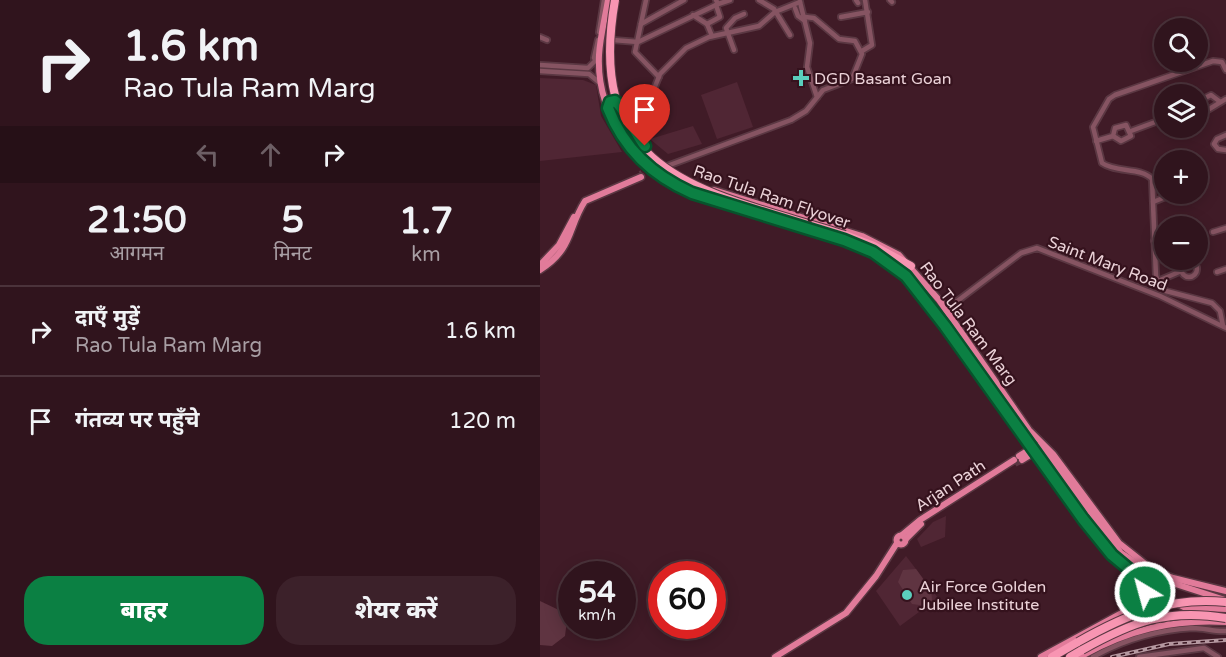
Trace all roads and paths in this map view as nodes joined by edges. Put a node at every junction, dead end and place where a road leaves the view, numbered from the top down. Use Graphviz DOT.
graph roads {
  1 [pos="612,0"];
  2 [pos="652,0"];
  3 [pos="684,0"];
  4 [pos="730,0"];
  5 [pos="759,0"];
  6 [pos="865,0"];
  7 [pos="800,1"];
  8 [pos="645,2"];
  9 [pos="717,3"];
  10 [pos="795,8"];
  11 [pos="775,12"];
  12 [pos="868,12"];
  13 [pos="693,15"];
  14 [pos="744,15"];
  15 [pos="841,16"];
  16 [pos="805,19"];
  17 [pos="640,24"];
  18 [pos="707,24"];
  19 [pos="728,32"];
  20 [pos="790,35"];
  21 [pos="712,36"];
  22 [pos="540,37"];
  23 [pos="547,40"];
  24 [pos="613,40"];
  25 [pos="638,42"];
  26 [pos="734,50"];
  27 [pos="862,51"];
  28 [pos="596,58"];
  29 [pos="540,65"];
  30 [pos="540,70"];
  31 [pos="1226,70"];
  32 [pos="583,71"];
  33 [pos="658,77"];
  34 [pos="614,79"];
  35 [pos="602,83"];
  36 [pos="817,97"];
  37 [pos="1226,99"];
  38 [pos="1219,101"];
  39 [pos="621,106"];
  40 [pos="608,108"];
  41 [pos="624,114"];
  42 [pos="1154,122"];
  43 [pos="1131,131"];
  44 [pos="1226,135"];
  45 [pos="1113,136"];
  46 [pos="1096,141"];
  47 [pos="1226,150"];
  48 [pos="646,164"];
  49 [pos="667,166"];
  50 [pos="655,173"];
  51 [pos="642,175"];
  52 [pos="692,193"];
  53 [pos="1153,202"];
  54 [pos="580,207"];
  55 [pos="1154,222"];
  56 [pos="1226,228"];
  57 [pos="1213,232"];
  58 [pos="540,265"];
  59 [pos="910,266"];
  60 [pos="1226,269"];
  61 [pos="540,270"];
  62 [pos="1157,270"];
  63 [pos="1179,272"];
  64 [pos="1217,272"];
  65 [pos="1158,281"];
  66 [pos="939,300"];
  67 [pos="956,302"];
  68 [pos="1226,307"];
  69 [pos="1220,311"];
  70 [pos="954,320"];
  71 [pos="1224,327"];
  72 [pos="1029,430"];
  73 [pos="1033,450"];
  74 [pos="902,541"];
  75 [pos="887,544"];
  76 [pos="892,553"];
  77 [pos="1142,580"];
  78 [pos="1152,586"];
  79 [pos="1226,591"];
  80 [pos="1226,601"];
  81 [pos="1140,605"];
  82 [pos="1226,609"];
  83 [pos="1226,618"];
  84 [pos="1169,622"];
  85 [pos="1226,622"];
  86 [pos="1158,625"];
  87 [pos="1226,631"];
  88 [pos="1080,650"];
  89 [pos="1179,651"];
  90 [pos="775,657"];
  91 [pos="782,657"];
  92 [pos="1041,657"];
  93 [pos="1052,657"];
  94 [pos="1070,657"];
  95 [pos="1093,657"];
  96 [pos="1142,657"];
  97 [pos="1185,657"];
  98 [pos="1218,657"];
  1 -- 24 [label="main road, Rao Tula Ram Marg"];
  1 -- 28 [label="main road, Rao Tula Ram Marg"];
  1 -- 52 [label="highway, Rao Tula Ram Flyover, bridge"];
  1 -- 59 [label="highway, Rao Tula Ram Flyover, bridge"];
  2 -- 8 [label="street"];
  3 -- 17 [label="street"];
  4 -- 9 [label="street"];
  5 -- 11 [label="street"];
  6 -- 12 [label="street"];
  7 -- 11 [label="street"];
  7 -- 16 [label="street"];
  8 -- 17 [label="street"];
  9 -- 13 [label="street"];
  9 -- 18 [label="street"];
  10 -- 16 [label="street"];
  11 -- 19 [label="street"];
  11 -- 20 [label="street"];
  12 -- 15 [label="street"];
  12 -- 27 [label="street"];
  13 -- 18 [label="street"];
  13 -- 25 [label="street"];
  14 -- 19 [label="street"];
  16 -- 27 [label="street"];
  16 -- 36 [label="street"];
  17 -- 25 [label="street"];
  18 -- 21 [label="street"];
  19 -- 21 [label="street"];
  19 -- 26 [label="street"];
  21 -- 33 [label="street"];
  22 -- 23 [label="street"];
  24 -- 25 [label="street"];
  24 -- 34 [label="main road, Rao Tula Ram Marg"];
  25 -- 33 [label="street"];
  27 -- 36 [label="street"];
  28 -- 32 [label="street"];
  28 -- 35 [label="main road, Rao Tula Ram Marg"];
  29 -- 32 [label="street"];
  30 -- 32 [label="street"];
  31 -- 46 [label="street"];
  32 -- 35 [label="street"];
  33 -- 41 [label="street"];
  34 -- 35 [label="main road"];
  34 -- 39 [label="main road, Rao Tula Ram Marg"];
  35 -- 40 [label="main road, Rao Tula Ram Marg"];
  36 -- 49 [label="street"];
  37 -- 38 [label="street"];
  38 -- 38 [label="street"];
  39 -- 40 [label="main road"];
  39 -- 41 [label="main road, Rao Tula Ram Marg"];
  40 -- 48 [label="main road, Rao Tula Ram Marg"];
  41 -- 49 [label="main road, Rao Tula Ram Marg"];
  42 -- 43 [label="street"];
  43 -- 45 [label="street"];
  43 -- 45 [label="street"];
  44 -- 47 [label="street"];
  45 -- 46 [label="street"];
  46 -- 53 [label="street"];
  48 -- 50 [label="main road, Rao Tula Ram Marg"];
  48 -- 51 [label="main road"];
  49 -- 59 [label="main road, Rao Tula Ram Marg"];
  50 -- 51 [label="main road"];
  50 -- 52 [label="main road, Rao Tula Ram Marg"];
  51 -- 54 [label="main road"];
  52 -- 73 [label="main road, Rao Tula Ram Marg"];
  53 -- 55 [label="street"];
  54 -- 58 [label="main road"];
  54 -- 61 [label="main road"];
  56 -- 57 [label="street"];
  59 -- 66 [label="main road, Rao Tula Ram Marg"];
  60 -- 64 [label="street"];
  62 -- 65 [label="street"];
  63 -- 65 [label="street"];
  65 -- 69 [label="street"];
  66 -- 67 [label="street"];
  66 -- 70 [label="main road, Rao Tula Ram Marg"];
  67 -- 70 [label="street"];
  67 -- 71 [label="street, Saint Mary Road"];
  68 -- 69 [label="street"];
  69 -- 71 [label="street"];
  70 -- 72 [label="main road, Rao Tula Ram Marg"];
  72 -- 79 [label="main road, Rao Tula Ram Marg"];
  72 -- 80 [label="main road"];
  73 -- 74 [label="main road, Arjan Path"];
  73 -- 77 [label="main road, Rao Tula Ram Marg"];
  74 -- 76 [label="main road, Arjan Path"];
  74 -- 91 [label="main road, Arjan Path"];
  75 -- 76 [label="main road"];
  76 -- 90 [label="main road, Arjan Path"];
  77 -- 78 [label="main road, Rao Tula Ram Marg"];
  77 -- 81 [label="main road"];
  78 -- 82 [label="main road, Rao Tula Ram Marg"];
  78 -- 84 [label="main road"];
  80 -- 88 [label="highway, bridge"];
  81 -- 86 [label="main road"];
  81 -- 92 [label="main road"];
  83 -- 88 [label="highway, bridge"];
  84 -- 85 [label="main road"];
  84 -- 86 [label="main road"];
  86 -- 88 [label="main road"];
  87 -- 95 [label="street"];
  88 -- 93 [label="highway"];
  88 -- 94 [label="highway"];
  89 -- 96 [label="street"];
  89 -- 97 [label="street"];
  89 -- 98 [label="street"];
}
